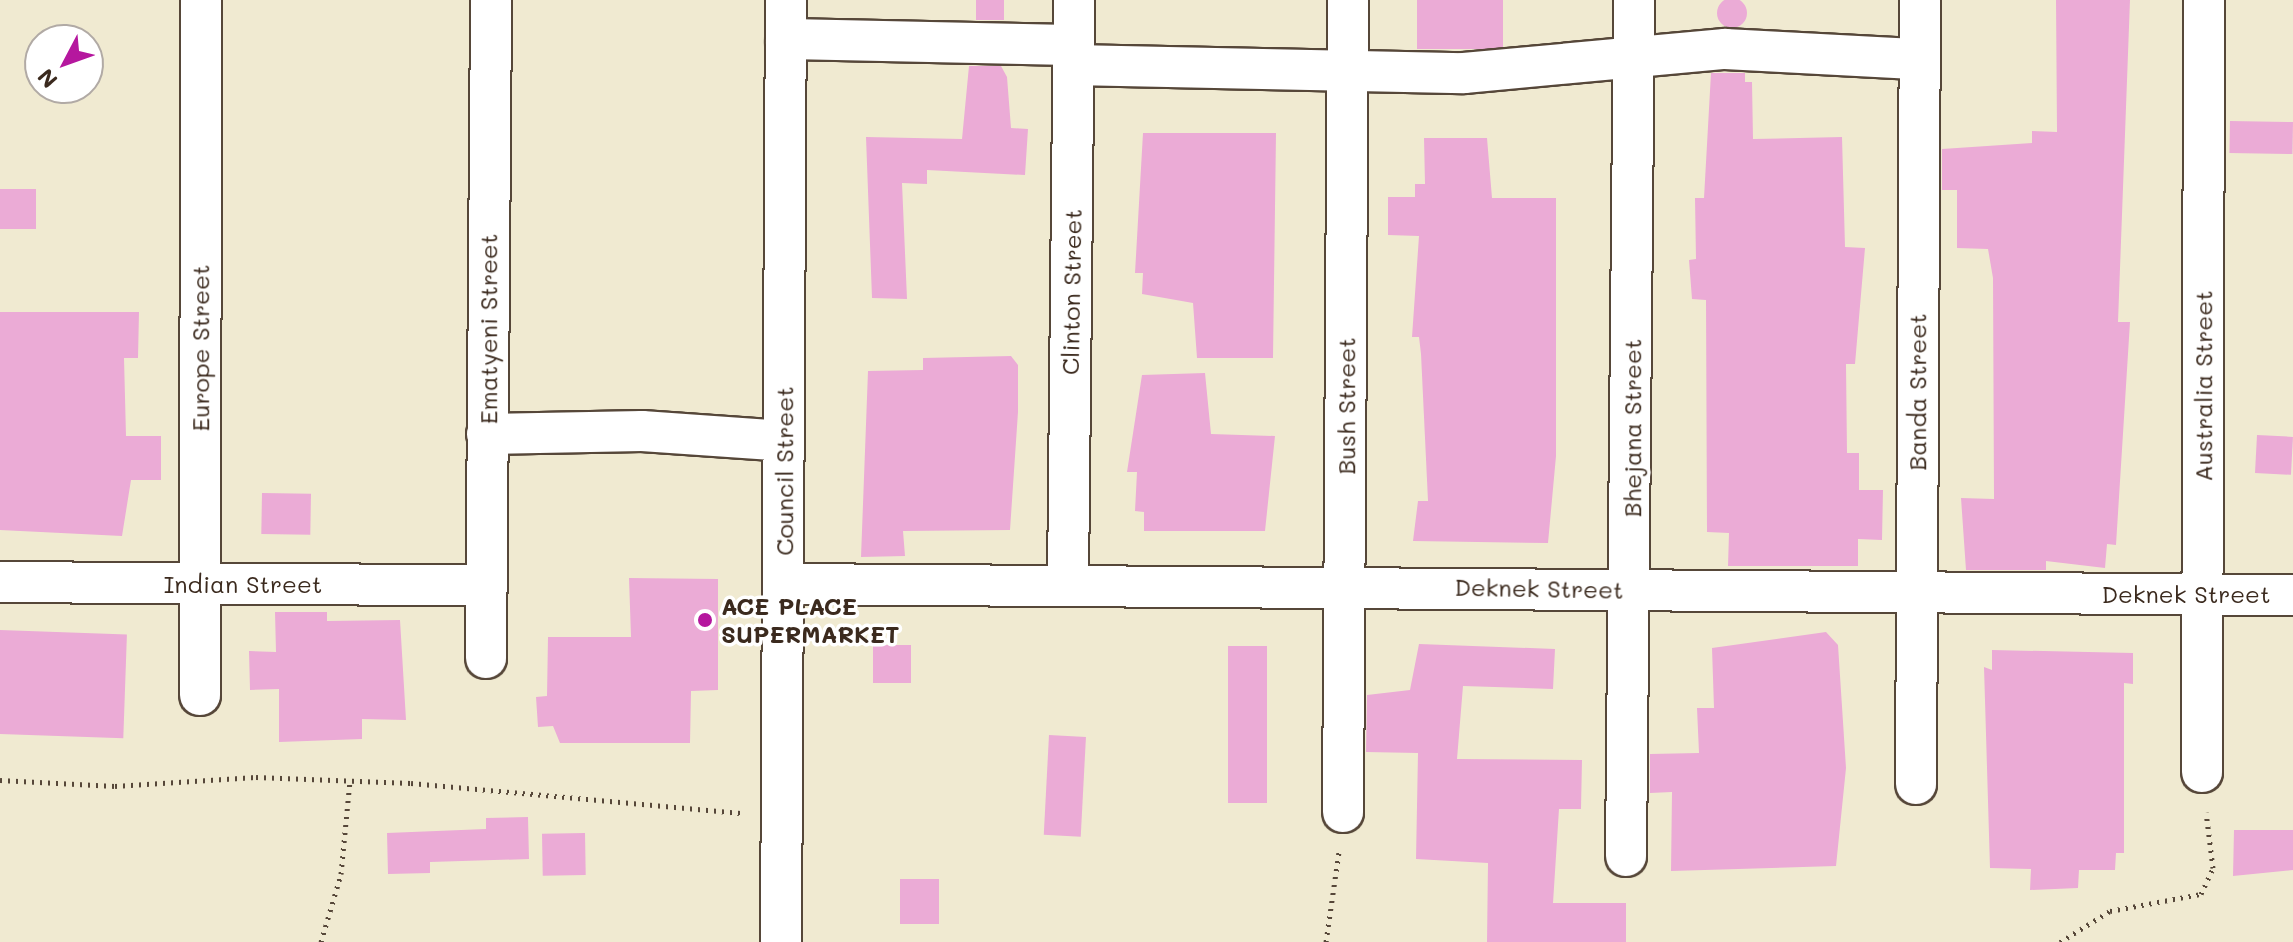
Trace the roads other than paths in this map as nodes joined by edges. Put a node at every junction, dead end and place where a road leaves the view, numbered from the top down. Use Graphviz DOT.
graph roads {
  1 [pos="201,0"];
  2 [pos="491,0"];
  3 [pos="786,0"];
  4 [pos="1074,0"];
  5 [pos="1348,0"];
  6 [pos="1634,0"];
  7 [pos="1920,0"];
  8 [pos="2204,0"];
  9 [pos="786,39"];
  10 [pos="1634,53"];
  11 [pos="1073,55"];
  12 [pos="1919,59"];
  13 [pos="1348,69"];
  14 [pos="487,434"];
  15 [pos="784,441"];
  16 [pos="0,582"];
  17 [pos="1068,583"];
  18 [pos="199,584"];
  19 [pos="784,584"];
  20 [pos="486,585"];
  21 [pos="1345,585"];
  22 [pos="1632,589"];
  23 [pos="1915,591"];
  24 [pos="2202,595"];
  25 [pos="2293,595"];
  26 [pos="486,658"];
  27 [pos="200,695"];
  28 [pos="2202,772"];
  29 [pos="1916,784"];
  30 [pos="1343,812"];
  31 [pos="1626,856"];
  32 [pos="781,942"];
  1 -- 18 [label="street, Europe Street"];
  2 -- 14 [label="street, Ematyeni Street"];
  3 -- 9 [label="street, Council Street"];
  4 -- 11 [label="street, Clinton Street"];
  5 -- 13 [label="street, Bush Street"];
  6 -- 10 [label="street, Bhejana Street"];
  7 -- 12 [label="street, Banda Street"];
  8 -- 24 [label="street, Australia Street"];
  9 -- 11 [label="street"];
  9 -- 15 [label="street, Council Street"];
  10 -- 12 [label="street"];
  10 -- 13 [label="street"];
  10 -- 22 [label="street, Bhejana Street"];
  11 -- 13 [label="street"];
  11 -- 17 [label="street, Clinton Street"];
  12 -- 23 [label="street, Banda Street"];
  13 -- 21 [label="street, Bush Street"];
  14 -- 15 [label="street"];
  14 -- 20 [label="street, Ematyeni Street"];
  15 -- 19 [label="street, Council Street"];
  16 -- 18 [label="street, Indian Street"];
  17 -- 19 [label="street, Deknek Street"];
  17 -- 21 [label="street, Deknek Street"];
  18 -- 20 [label="street, Indian Street"];
  18 -- 27 [label="street, Europe Street"];
  19 -- 32 [label="street, Council Street"];
  20 -- 26 [label="street, Ematyeni Street"];
  21 -- 22 [label="street, Deknek Street"];
  21 -- 30 [label="street, Bush Street"];
  22 -- 23 [label="street, Deknek Street"];
  22 -- 31 [label="street, Bhejana Street"];
  23 -- 24 [label="street, Deknek Street"];
  23 -- 29 [label="street, Banda Street"];
  24 -- 25 [label="street, Deknek Street"];
  24 -- 28 [label="street, Australia Street"];
}
